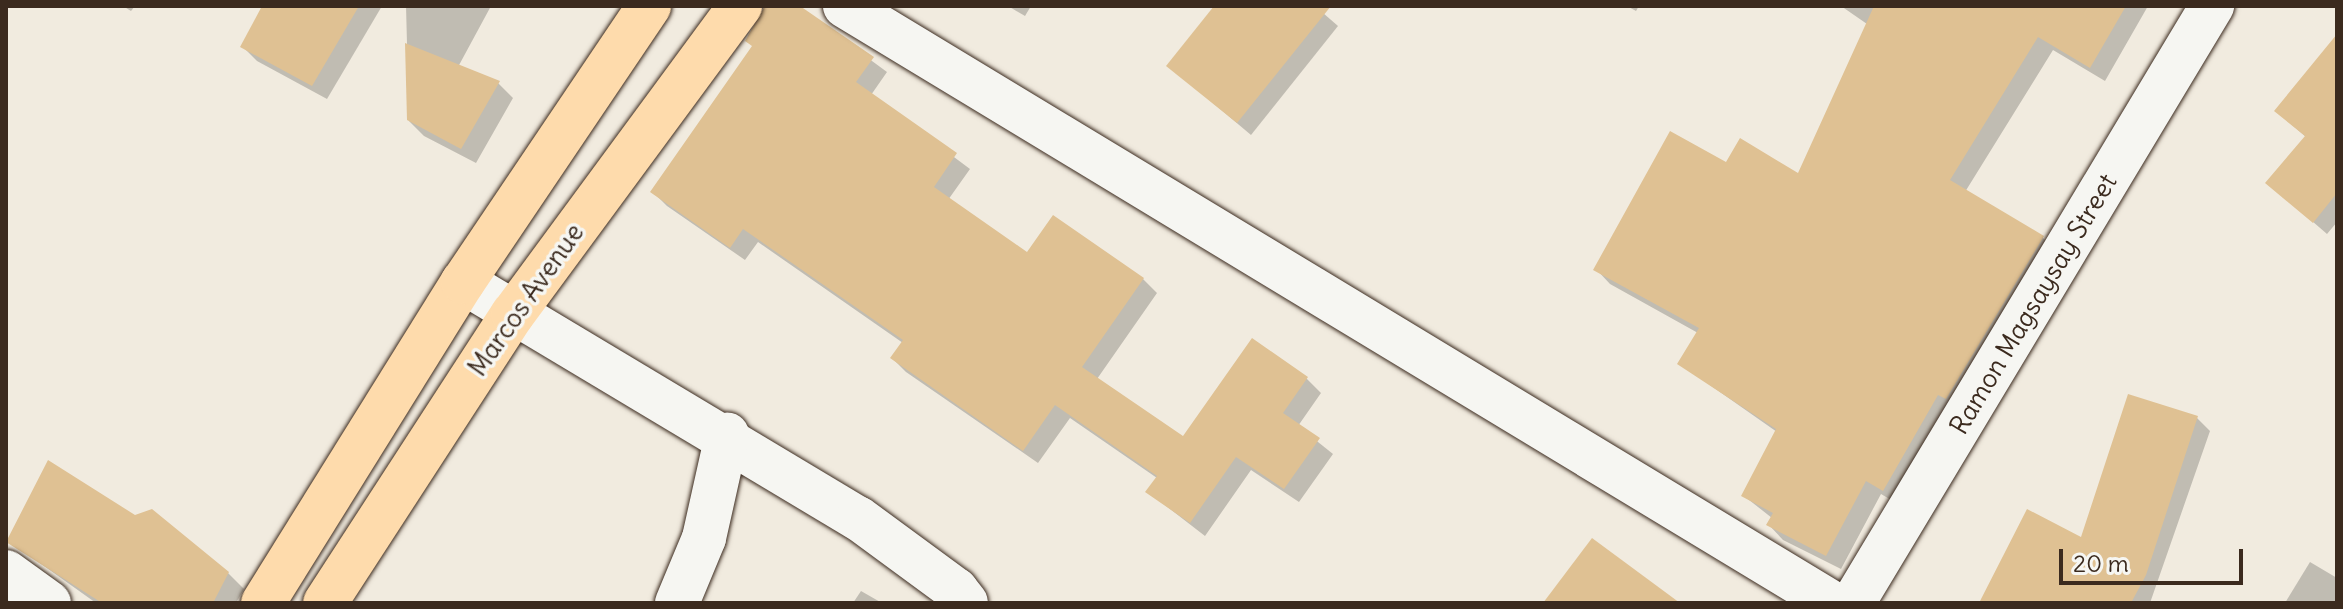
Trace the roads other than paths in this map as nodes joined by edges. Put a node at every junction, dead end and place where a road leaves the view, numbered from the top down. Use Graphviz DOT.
graph roads {
  1 [pos="649,6"];
  2 [pos="740,6"];
  3 [pos="845,6"];
  4 [pos="2212,6"];
  5 [pos="463,282"];
  6 [pos="513,314"];
  7 [pos="727,435"];
  8 [pos="6,572"];
  9 [pos="49,603"];
  10 [pos="263,603"];
  11 [pos="325,603"];
  12 [pos="677,603"];
  13 [pos="966,603"];
  14 [pos="1832,603"];
  15 [pos="1853,603"];
  1 -- 5 [label="main road"];
  2 -- 6 [label="main road, Marcos Avenue"];
  3 -- 14 [label="street"];
  4 -- 15 [label="street, Ramon Magsaysay Street"];
  5 -- 6 [label="street"];
  5 -- 10 [label="main road"];
  6 -- 7 [label="street"];
  6 -- 11 [label="main road, Marcos Avenue"];
  7 -- 12 [label="street"];
  7 -- 13 [label="street"];
  8 -- 9 [label="street"];
}
